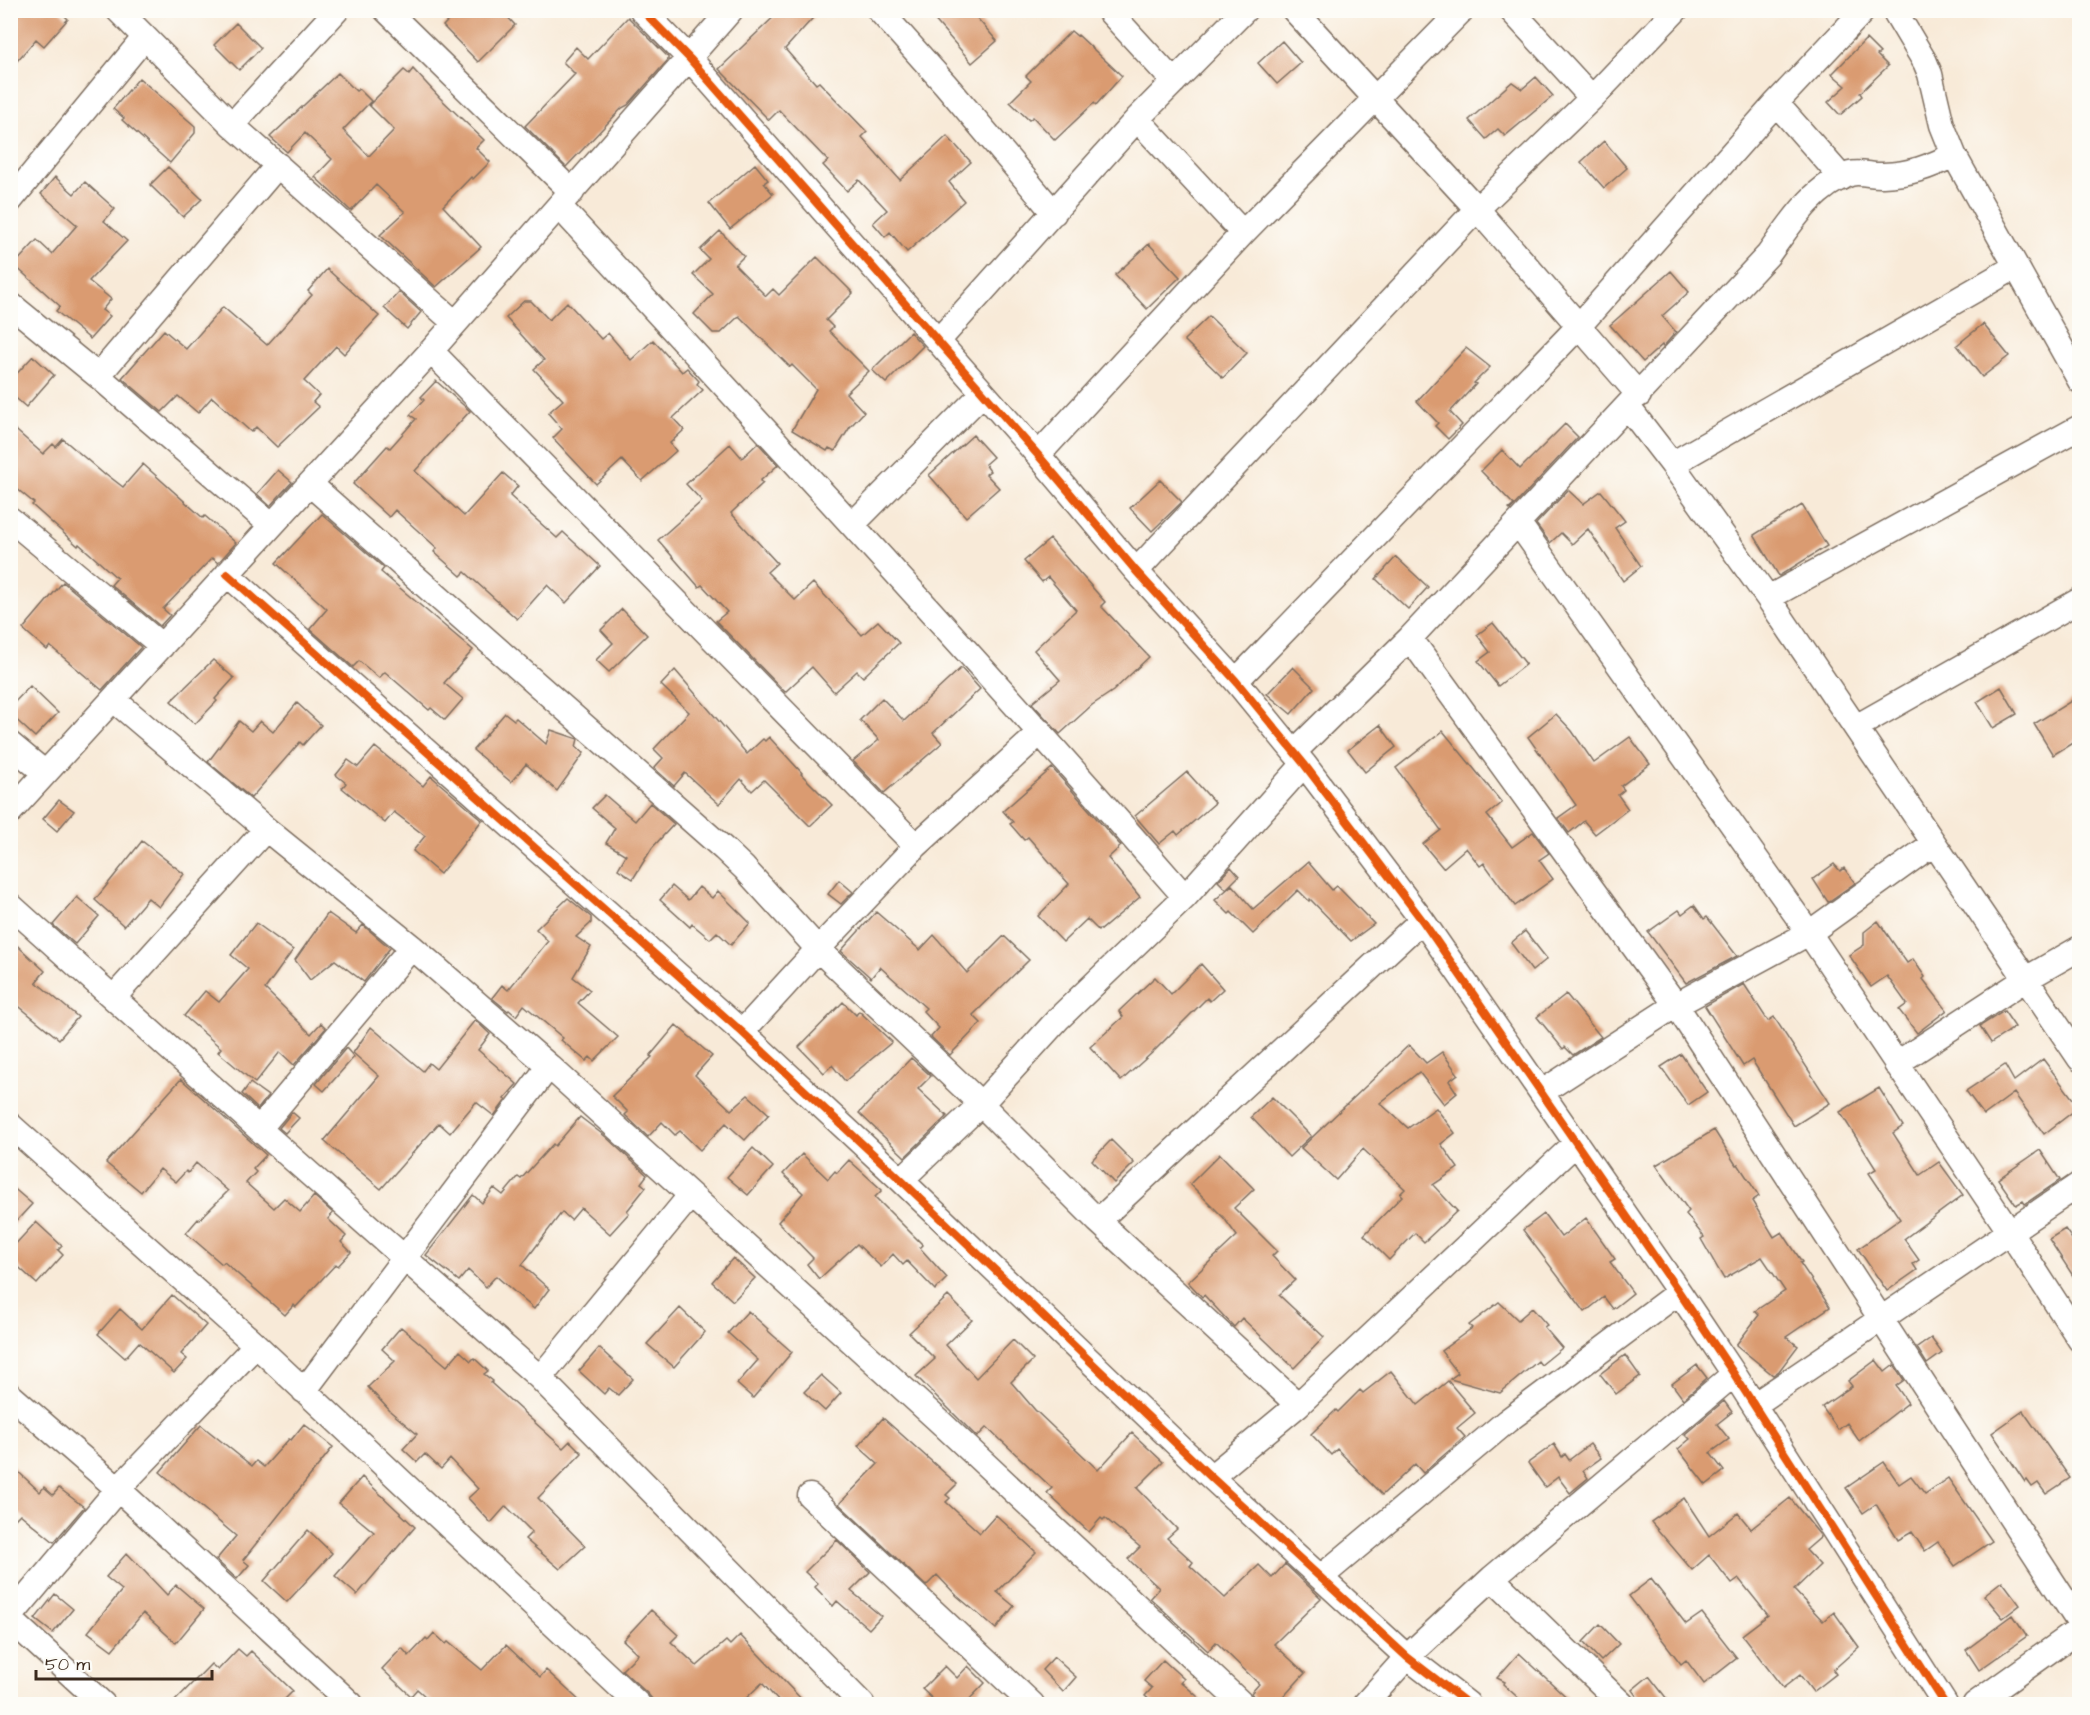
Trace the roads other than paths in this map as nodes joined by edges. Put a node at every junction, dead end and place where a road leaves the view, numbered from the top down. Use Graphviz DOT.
graph roads {
  1 [pos="118,10"];
  2 [pos="337,10"];
  3 [pos="386,10"];
  4 [pos="642,10"];
  5 [pos="731,10"];
  6 [pos="879,10"];
  7 [pos="1108,10"];
  8 [pos="1245,10"];
  9 [pos="1294,10"];
  10 [pos="1462,10"];
  11 [pos="1511,10"];
  12 [pos="1676,10"];
  13 [pos="1864,10"];
  14 [pos="1894,10"];
  15 [pos="144,38"];
  16 [pos="690,59"];
  17 [pos="1174,82"];
  18 [pos="1377,98"];
  19 [pos="1592,98"];
  20 [pos="1776,103"];
  21 [pos="1137,119"];
  22 [pos="232,125"];
  23 [pos="1954,155"];
  24 [pos="278,165"];
  25 [pos="1842,178"];
  26 [pos="566,199"];
  27 [pos="10,201"];
  28 [pos="1477,209"];
  29 [pos="1054,213"];
  30 [pos="1242,233"];
  31 [pos="2015,267"];
  32 [pos="10,304"];
  33 [pos="455,323"];
  34 [pos="1579,326"];
  35 [pos="938,341"];
  36 [pos="431,351"];
  37 [pos="98,376"];
  38 [pos="2079,381"];
  39 [pos="983,393"];
  40 [pos="1633,401"];
  41 [pos="2079,427"];
  42 [pos="1038,455"];
  43 [pos="1672,464"];
  44 [pos="310,484"];
  45 [pos="10,519"];
  46 [pos="853,524"];
  47 [pos="1519,524"];
  48 [pos="271,525"];
  49 [pos="1136,571"];
  50 [pos="227,574"];
  51 [pos="1768,598"];
  52 [pos="2079,600"];
  53 [pos="1410,638"];
  54 [pos="162,646"];
  55 [pos="1236,681"];
  56 [pos="114,700"];
  57 [pos="1856,727"];
  58 [pos="1041,732"];
  59 [pos="10,744"];
  60 [pos="1299,758"];
  61 [pos="45,773"];
  62 [pos="10,812"];
  63 [pos="266,830"];
  64 [pos="1933,844"];
  65 [pos="916,846"];
  66 [pos="1185,897"];
  67 [pos="10,905"];
  68 [pos="1422,920"];
  69 [pos="1809,933"];
  70 [pos="412,947"];
  71 [pos="2079,948"];
  72 [pos="818,949"];
  73 [pos="2026,980"];
  74 [pos="114,997"];
  75 [pos="1676,1005"];
  76 [pos="742,1032"];
  77 [pos="2079,1059"];
  78 [pos="1896,1064"];
  79 [pos="549,1066"];
  80 [pos="1542,1092"];
  81 [pos="981,1104"];
  82 [pos="10,1125"];
  83 [pos="259,1129"];
  84 [pos="1576,1143"];
  85 [pos="901,1180"];
  86 [pos="2079,1184"];
  87 [pos="690,1196"];
  88 [pos="1098,1221"];
  89 [pos="2010,1232"];
  90 [pos="404,1257"];
  91 [pos="1679,1292"];
  92 [pos="1881,1318"];
  93 [pos="2079,1340"];
  94 [pos="256,1345"];
  95 [pos="1734,1374"];
  96 [pos="540,1378"];
  97 [pos="304,1392"];
  98 [pos="10,1395"];
  99 [pos="1298,1405"];
  100 [pos="1754,1405"];
  101 [pos="1211,1477"];
  102 [pos="118,1490"];
  103 [pos="810,1496"];
  104 [pos="1321,1577"];
  105 [pos="1492,1578"];
  106 [pos="10,1618"];
  107 [pos="2079,1627"];
  108 [pos="1407,1657"];
  109 [pos="103,1704"];
  110 [pos="351,1704"];
  111 [pos="638,1704"];
  112 [pos="862,1704"];
  113 [pos="1032,1704"];
  114 [pos="1242,1704"];
  115 [pos="1365,1704"];
  116 [pos="1468,1704"];
  117 [pos="1622,1704"];
  118 [pos="1946,1704"];
  119 [pos="1975,1704"];
  1 -- 15 [label="street"];
  2 -- 22 [label="street"];
  3 -- 26 [label="street"];
  4 -- 16 [label="street"];
  5 -- 16 [label="street"];
  6 -- 29 [label="street"];
  7 -- 17 [label="street"];
  8 -- 17 [label="street"];
  9 -- 18 [label="street"];
  10 -- 18 [label="street"];
  11 -- 19 [label="street"];
  12 -- 19 [label="street"];
  13 -- 20 [label="street"];
  14 -- 23 [label="street"];
  15 -- 22 [label="street"];
  15 -- 27 [label="street"];
  16 -- 26 [label="street"];
  16 -- 35 [label="street"];
  17 -- 21 [label="street"];
  18 -- 28 [label="street"];
  18 -- 30 [label="street"];
  19 -- 28 [label="street"];
  20 -- 25 [label="street"];
  20 -- 34 [label="street"];
  21 -- 29 [label="street"];
  21 -- 30 [label="street"];
  22 -- 24 [label="street"];
  23 -- 25 [label="street"];
  23 -- 31 [label="street"];
  24 -- 33 [label="street"];
  24 -- 37 [label="street"];
  25 -- 40 [label="street"];
  26 -- 33 [label="street"];
  26 -- 46 [label="street"];
  28 -- 34 [label="street"];
  28 -- 49 [label="street"];
  29 -- 35 [label="street"];
  30 -- 42 [label="street"];
  31 -- 38 [label="street"];
  31 -- 43 [label="street"];
  32 -- 37 [label="street"];
  33 -- 36 [label="street"];
  34 -- 40 [label="street"];
  34 -- 55 [label="street"];
  35 -- 39 [label="street"];
  36 -- 44 [label="street"];
  36 -- 65 [label="street"];
  37 -- 48 [label="street"];
  39 -- 42 [label="street"];
  39 -- 46 [label="street"];
  40 -- 43 [label="street"];
  40 -- 47 [label="street"];
  41 -- 51 [label="street"];
  42 -- 49 [label="street"];
  43 -- 51 [label="street"];
  44 -- 48 [label="street"];
  44 -- 72 [label="street"];
  45 -- 54 [label="street"];
  46 -- 58 [label="street"];
  47 -- 53 [label="street"];
  47 -- 69 [label="street"];
  48 -- 50 [label="street"];
  49 -- 55 [label="street"];
  50 -- 54 [label="street"];
  50 -- 76 [label="street"];
  51 -- 57 [label="street"];
  52 -- 57 [label="street"];
  53 -- 60 [label="street"];
  53 -- 75 [label="street"];
  54 -- 56 [label="street"];
  55 -- 60 [label="street"];
  56 -- 61 [label="street"];
  56 -- 63 [label="street"];
  57 -- 64 [label="street"];
  58 -- 65 [label="street"];
  58 -- 66 [label="street"];
  59 -- 61 [label="street"];
  60 -- 66 [label="street"];
  60 -- 68 [label="street"];
  61 -- 62 [label="street"];
  63 -- 70 [label="street"];
  63 -- 74 [label="street"];
  64 -- 69 [label="street"];
  64 -- 73 [label="street"];
  65 -- 72 [label="street"];
  66 -- 81 [label="street"];
  67 -- 74 [label="street"];
  68 -- 80 [label="street"];
  68 -- 88 [label="street"];
  69 -- 75 [label="street"];
  69 -- 78 [label="street"];
  70 -- 79 [label="street"];
  70 -- 83 [label="street"];
  71 -- 73 [label="street"];
  72 -- 76 [label="street"];
  72 -- 81 [label="street"];
  73 -- 77 [label="street"];
  73 -- 78 [label="street"];
  74 -- 83 [label="street"];
  75 -- 80 [label="street"];
  75 -- 92 [label="street"];
  76 -- 85 [label="street"];
  78 -- 89 [label="street"];
  79 -- 87 [label="street"];
  79 -- 90 [label="street"];
  80 -- 84 [label="street"];
  81 -- 85 [label="street"];
  81 -- 88 [label="street"];
  82 -- 94 [label="street"];
  83 -- 90 [label="street"];
  84 -- 91 [label="street"];
  84 -- 99 [label="street"];
  85 -- 101 [label="street"];
  86 -- 89 [label="street"];
  87 -- 96 [label="street"];
  87 -- 114 [label="street"];
  88 -- 99 [label="street"];
  89 -- 92 [label="street"];
  89 -- 93 [label="street"];
  90 -- 96 [label="street"];
  90 -- 97 [label="street"];
  91 -- 95 [label="street"];
  91 -- 104 [label="street"];
  92 -- 100 [label="street"];
  92 -- 107 [label="street"];
  94 -- 97 [label="street"];
  94 -- 102 [label="street"];
  95 -- 100 [label="street"];
  95 -- 105 [label="street"];
  96 -- 112 [label="street"];
  97 -- 111 [label="street"];
  98 -- 102 [label="street"];
  99 -- 101 [label="street"];
  100 -- 118 [label="street"];
  101 -- 104 [label="street"];
  102 -- 106 [label="street"];
  102 -- 110 [label="street"];
  103 -- 113 [label="street"];
  104 -- 108 [label="street"];
  105 -- 108 [label="street"];
  105 -- 117 [label="street"];
  106 -- 109 [label="street"];
  107 -- 119 [label="street"];
  108 -- 115 [label="street"];
  108 -- 116 [label="street"];
}
